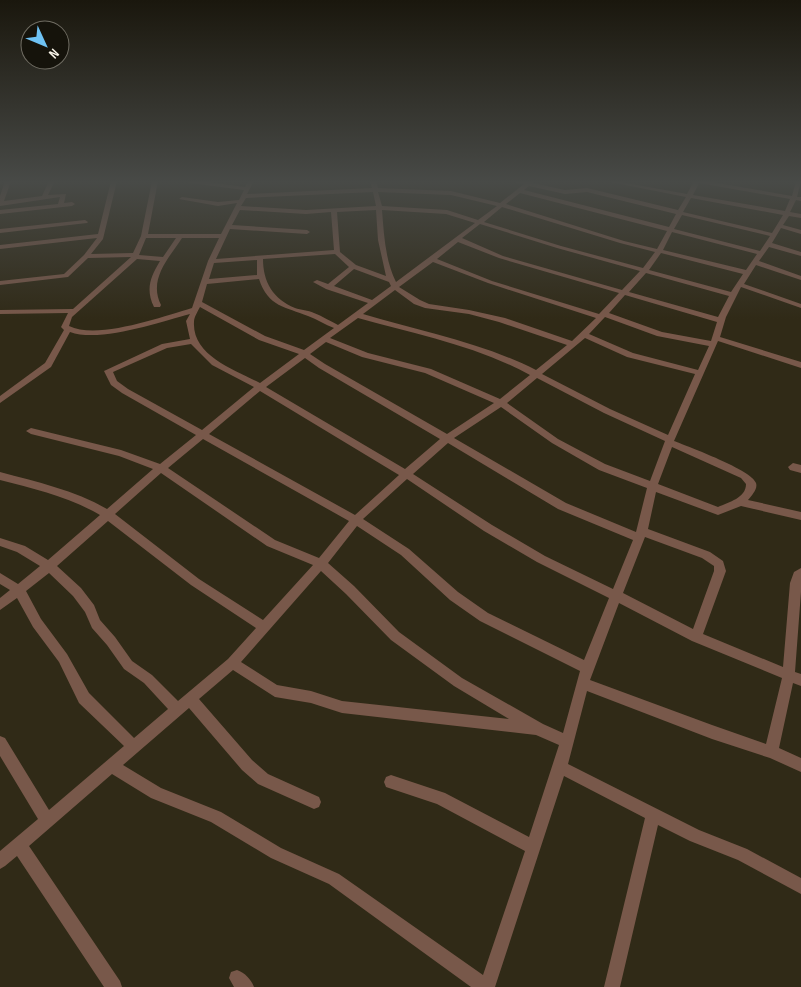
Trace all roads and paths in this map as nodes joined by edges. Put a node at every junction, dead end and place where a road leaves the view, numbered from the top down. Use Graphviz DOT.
graph roads {
  1 [pos="37,227"];
  2 [pos="102,227"];
  3 [pos="146,227"];
  4 [pos="228,227"];
  5 [pos="335,227"];
  6 [pos="380,227"];
  7 [pos="473,227"];
  8 [pos="497,227"];
  9 [pos="574,227"];
  10 [pos="658,227"];
  11 [pos="671,227"];
  12 [pos="721,227"];
  13 [pos="779,227"];
  14 [pos="669,230"];
  15 [pos="0,231"];
  16 [pos="307,232"];
  17 [pos="801,232"];
  18 [pos="100,236"];
  19 [pos="144,236"];
  20 [pos="181,236"];
  21 [pos="222,236"];
  22 [pos="458,239"];
  23 [pos="767,244"];
  24 [pos="0,247"];
  25 [pos="659,251"];
  26 [pos="336,252"];
  27 [pos="801,254"];
  28 [pos="86,256"];
  29 [pos="136,256"];
  30 [pos="260,258"];
  31 [pos="166,259"];
  32 [pos="432,259"];
  33 [pos="212,261"];
  34 [pos="354,267"];
  35 [pos="645,270"];
  36 [pos="748,273"];
  37 [pos="260,277"];
  38 [pos="801,278"];
  39 [pos="0,282"];
  40 [pos="204,282"];
  41 [pos="317,282"];
  42 [pos="393,283"];
  43 [pos="741,284"];
  44 [pos="329,287"];
  45 [pos="624,292"];
  46 [pos="733,295"];
  47 [pos="371,302"];
  48 [pos="157,305"];
  49 [pos="801,306"];
  50 [pos="196,307"];
  51 [pos="75,310"];
  52 [pos="0,312"];
  53 [pos="357,314"];
  54 [pos="602,315"];
  55 [pos="719,320"];
  56 [pos="339,328"];
  57 [pos="68,330"];
  58 [pos="584,335"];
  59 [pos="325,339"];
  60 [pos="194,341"];
  61 [pos="714,341"];
  62 [pos="573,344"];
  63 [pos="304,353"];
  64 [pos="801,365"];
  65 [pos="536,373"];
  66 [pos="700,374"];
  67 [pos="260,387"];
  68 [pos="0,400"];
  69 [pos="501,403"];
  70 [pos="31,431"];
  71 [pos="205,434"];
  72 [pos="446,439"];
  73 [pos="669,440"];
  74 [pos="161,468"];
  75 [pos="406,474"];
  76 [pos="0,476"];
  77 [pos="654,485"];
  78 [pos="741,502"];
  79 [pos="108,515"];
  80 [pos="801,516"];
  81 [pos="356,520"];
  82 [pos="640,534"];
  83 [pos="0,542"];
  84 [pos="321,564"];
  85 [pos="49,566"];
  86 [pos="801,573"];
  87 [pos="0,578"];
  88 [pos="19,590"];
  89 [pos="615,595"];
  90 [pos="0,605"];
  91 [pos="264,627"];
  92 [pos="696,638"];
  93 [pos="232,663"];
  94 [pos="587,668"];
  95 [pos="795,677"];
  96 [pos="582,683"];
  97 [pos="190,699"];
  98 [pos="177,710"];
  99 [pos="538,730"];
  100 [pos="568,742"];
  101 [pos="0,743"];
  102 [pos="134,747"];
  103 [pos="771,752"];
  104 [pos="801,765"];
  105 [pos="111,766"];
  106 [pos="560,766"];
  107 [pos="391,782"];
  108 [pos="314,802"];
  109 [pos="653,815"];
  110 [pos="47,821"];
  111 [pos="19,845"];
  112 [pos="533,847"];
  113 [pos="0,862"];
  114 [pos="801,886"];
  115 [pos="114,987"];
  116 [pos="486,987"];
  117 [pos="612,987"];
  1 -- 15 [label="street"];
  2 -- 18 [label="street"];
  3 -- 19 [label="street"];
  4 -- 16 [label="street"];
  4 -- 21 [label="street"];
  5 -- 26 [label="street"];
  6 -- 42 [label="street"];
  7 -- 22 [label="street"];
  8 -- 35 [label="street"];
  9 -- 25 [label="street"];
  10 -- 14 [label="street"];
  11 -- 14 [label="street"];
  12 -- 23 [label="street"];
  13 -- 23 [label="street"];
  14 -- 23 [label="street"];
  14 -- 25 [label="street"];
  17 -- 23 [label="street"];
  18 -- 24 [label="street"];
  18 -- 28 [label="street"];
  19 -- 20 [label="street"];
  19 -- 29 [label="street"];
  20 -- 21 [label="street"];
  20 -- 31 [label="street"];
  21 -- 33 [label="street"];
  22 -- 32 [label="street"];
  22 -- 45 [label="street"];
  23 -- 27 [label="street"];
  23 -- 36 [label="street"];
  23 -- 38 [label="street"];
  25 -- 35 [label="street"];
  25 -- 36 [label="street"];
  26 -- 30 [label="street"];
  26 -- 34 [label="street"];
  28 -- 29 [label="street"];
  28 -- 39 [label="street"];
  29 -- 31 [label="street"];
  29 -- 51 [label="street"];
  30 -- 33 [label="street"];
  30 -- 37 [label="street"];
  31 -- 48 [label="street"];
  32 -- 42 [label="street"];
  32 -- 54 [label="street"];
  33 -- 40 [label="street"];
  34 -- 42 [label="street"];
  34 -- 44 [label="street"];
  35 -- 45 [label="street"];
  35 -- 46 [label="street"];
  36 -- 43 [label="street"];
  37 -- 40 [label="street"];
  37 -- 56 [label="street"];
  40 -- 50 [label="street"];
  41 -- 44 [label="street"];
  42 -- 47 [label="street"];
  42 -- 62 [label="street"];
  43 -- 46 [label="street"];
  43 -- 49 [label="street"];
  44 -- 47 [label="street"];
  45 -- 54 [label="street"];
  45 -- 55 [label="street"];
  46 -- 55 [label="street"];
  47 -- 53 [label="street"];
  50 -- 57 [label="street"];
  50 -- 60 [label="street"];
  50 -- 63 [label="street"];
  51 -- 52 [label="street"];
  51 -- 57 [label="street"];
  53 -- 56 [label="street"];
  53 -- 65 [label="street"];
  54 -- 58 [label="street"];
  54 -- 61 [label="street"];
  55 -- 61 [label="street"];
  56 -- 59 [label="street"];
  57 -- 68 [label="street"];
  58 -- 62 [label="street"];
  58 -- 66 [label="street"];
  59 -- 63 [label="street"];
  59 -- 69 [label="street"];
  60 -- 67 [label="street"];
  60 -- 71 [label="street"];
  61 -- 64 [label="street"];
  61 -- 66 [label="street"];
  62 -- 65 [label="street"];
  63 -- 67 [label="street"];
  63 -- 72 [label="street"];
  65 -- 69 [label="street"];
  65 -- 73 [label="street"];
  66 -- 73 [label="street"];
  67 -- 71 [label="street"];
  67 -- 75 [label="street"];
  69 -- 72 [label="street"];
  69 -- 77 [label="street"];
  70 -- 74 [label="street"];
  71 -- 74 [label="street"];
  71 -- 81 [label="street"];
  72 -- 75 [label="street"];
  72 -- 82 [label="street"];
  73 -- 77 [label="street"];
  73 -- 78 [label="street"];
  74 -- 79 [label="street"];
  74 -- 84 [label="street"];
  75 -- 81 [label="street"];
  75 -- 89 [label="street"];
  76 -- 79 [label="street"];
  77 -- 78 [label="street"];
  77 -- 82 [label="street"];
  78 -- 80 [label="street"];
  79 -- 85 [label="street"];
  79 -- 91 [label="street"];
  81 -- 84 [label="street"];
  81 -- 94 [label="street"];
  82 -- 89 [label="street"];
  82 -- 92 [label="street"];
  83 -- 85 [label="street"];
  84 -- 91 [label="street"];
  84 -- 99 [label="street"];
  85 -- 88 [label="street"];
  85 -- 98 [label="street"];
  86 -- 95 [label="street"];
  87 -- 88 [label="street"];
  88 -- 90 [label="street"];
  88 -- 102 [label="street"];
  89 -- 92 [label="street"];
  89 -- 94 [label="street"];
  91 -- 93 [label="street"];
  92 -- 95 [label="street"];
  93 -- 97 [label="street"];
  93 -- 99 [label="street"];
  94 -- 96 [label="street"];
  95 -- 103 [label="street"];
  96 -- 100 [label="street"];
  96 -- 103 [label="street"];
  97 -- 98 [label="street"];
  97 -- 108 [label="street"];
  98 -- 102 [label="street"];
  99 -- 100 [label="street"];
  100 -- 106 [label="street"];
  101 -- 110 [label="street"];
  102 -- 105 [label="street"];
  103 -- 104 [label="street"];
  105 -- 110 [label="street"];
  105 -- 116 [label="street"];
  106 -- 109 [label="street"];
  106 -- 112 [label="street"];
  107 -- 112 [label="street"];
  109 -- 114 [label="street"];
  109 -- 117 [label="street"];
  110 -- 111 [label="street"];
  111 -- 113 [label="street"];
  111 -- 115 [label="street"];
  112 -- 116 [label="street"];
}
